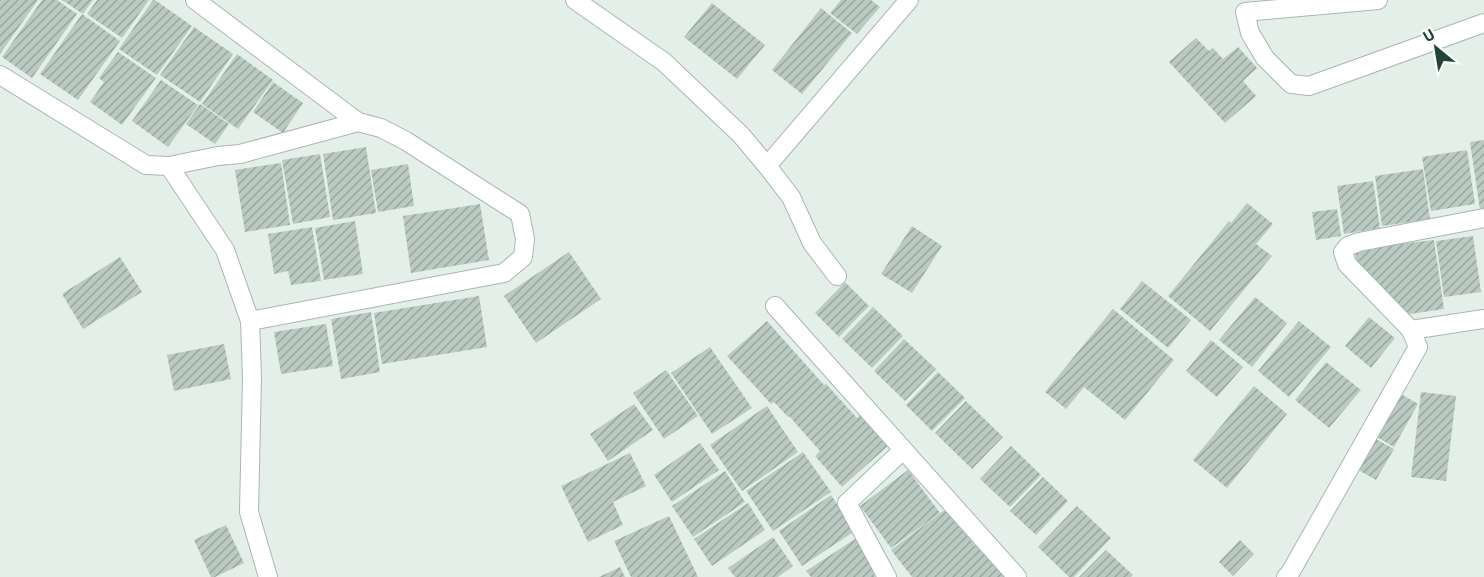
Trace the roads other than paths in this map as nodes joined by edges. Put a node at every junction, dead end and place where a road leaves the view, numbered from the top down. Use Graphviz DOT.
graph roads {
  1 [pos="195,0"];
  2 [pos="575,0"];
  3 [pos="909,0"];
  4 [pos="1378,0"];
  5 [pos="1484,23"];
  6 [pos="0,75"];
  7 [pos="358,122"];
  8 [pos="169,166"];
  9 [pos="767,166"];
  10 [pos="1484,218"];
  11 [pos="837,276"];
  12 [pos="775,306"];
  13 [pos="1484,319"];
  14 [pos="250,321"];
  15 [pos="1411,330"];
  16 [pos="903,450"];
  17 [pos="268,577"];
  18 [pos="887,577"];
  19 [pos="1017,577"];
  20 [pos="1286,577"];
  1 -- 7 [label="street"];
  2 -- 9 [label="street"];
  3 -- 9 [label="street"];
  4 -- 5 [label="street"];
  6 -- 8 [label="street"];
  7 -- 8 [label="street"];
  7 -- 14 [label="street"];
  8 -- 14 [label="street"];
  9 -- 11 [label="street"];
  10 -- 15 [label="street"];
  12 -- 16 [label="street"];
  13 -- 15 [label="street"];
  14 -- 17 [label="street"];
  15 -- 20 [label="street"];
  16 -- 18 [label="street"];
  16 -- 19 [label="street"];
}
